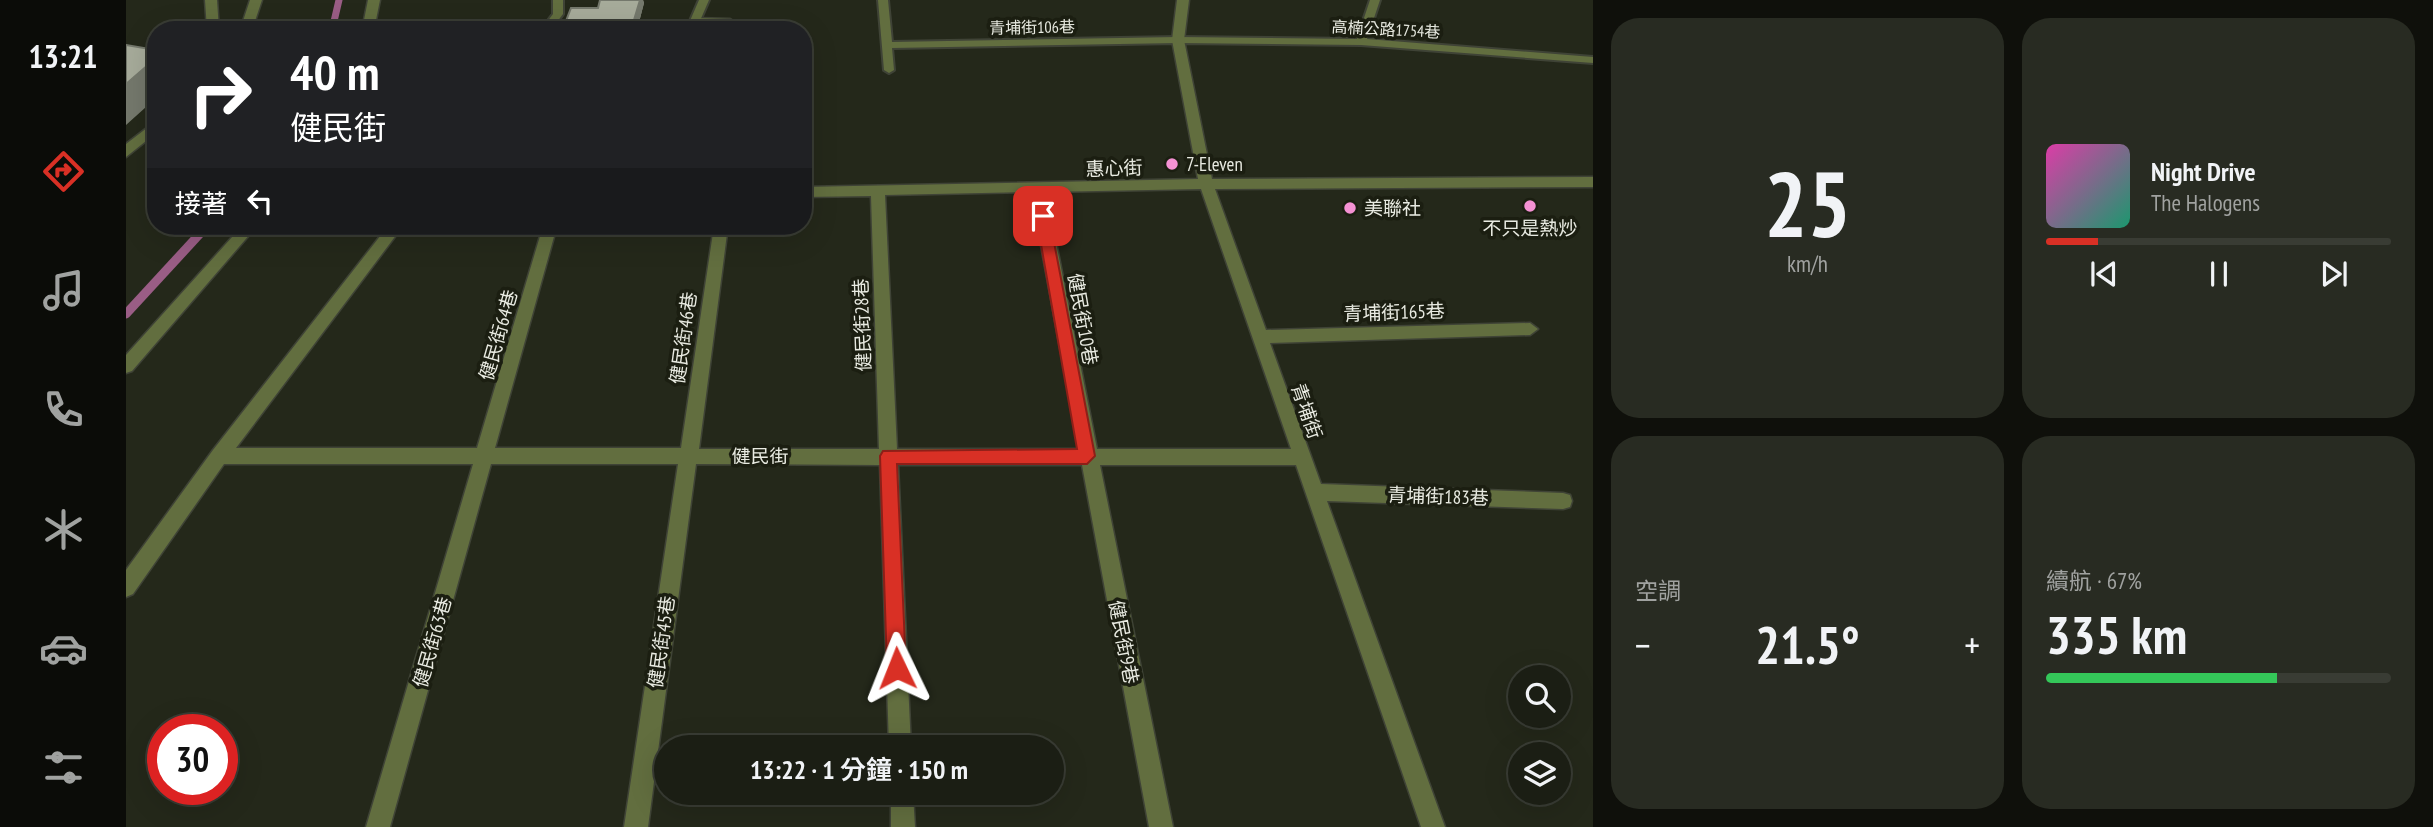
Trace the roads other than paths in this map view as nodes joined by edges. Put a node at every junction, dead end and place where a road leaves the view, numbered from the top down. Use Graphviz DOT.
graph roads {
  1 [pos="211,0"];
  2 [pos="256,0"];
  3 [pos="374,0"];
  4 [pos="558,0"];
  5 [pos="704,0"];
  6 [pos="883,0"];
  7 [pos="1182,0"];
  8 [pos="1375,0"];
  9 [pos="212,21"];
  10 [pos="249,21"];
  11 [pos="370,21"];
  12 [pos="553,21"];
  13 [pos="695,21"];
  14 [pos="1178,40"];
  15 [pos="1362,42"];
  16 [pos="887,45"];
  17 [pos="1593,60"];
  18 [pos="889,70"];
  19 [pos="147,133"];
  20 [pos="126,152"];
  21 [pos="1593,182"];
  22 [pos="1206,184"];
  23 [pos="1038,189"];
  24 [pos="812,192"];
  25 [pos="878,192"];
  26 [pos="242,235"];
  27 [pos="390,235"];
  28 [pos="547,235"];
  29 [pos="720,235"];
  30 [pos="1530,329"];
  31 [pos="1259,337"];
  32 [pos="126,366"];
  33 [pos="219,456"];
  34 [pos="485,456"];
  35 [pos="687,456"];
  36 [pos="889,456"];
  37 [pos="1087,456"];
  38 [pos="1301,457"];
  39 [pos="1313,492"];
  40 [pos="1563,501"];
  41 [pos="126,587"];
  42 [pos="900,735"];
  43 [pos="902,805"];
  44 [pos="378,827"];
  45 [pos="636,827"];
  46 [pos="903,827"];
  47 [pos="1161,827"];
  48 [pos="1433,827"];
  1 -- 9 [label="street"];
  2 -- 10 [label="street"];
  3 -- 11 [label="street"];
  4 -- 12 [label="lane"];
  5 -- 13 [label="lane"];
  6 -- 16 [label="lane"];
  7 -- 14 [label="street, 青埔街"];
  8 -- 15 [label="lane"];
  14 -- 15 [label="lane, 高楠公路1754巷"];
  14 -- 16 [label="lane, 青埔街106巷"];
  14 -- 22 [label="street, 青埔街"];
  15 -- 17 [label="lane, 高楠公路1754巷"];
  16 -- 18 [label="lane"];
  19 -- 20 [label="street"];
  21 -- 22 [label="street, 惠心街"];
  22 -- 23 [label="street, 惠心街"];
  22 -- 31 [label="street, 青埔街"];
  23 -- 25 [label="street, 惠心街"];
  23 -- 37 [label="street, 健民街10巷"];
  24 -- 25 [label="street, 惠心街"];
  25 -- 36 [label="street, 健民街28巷"];
  26 -- 32 [label="street"];
  27 -- 33 [label="street"];
  28 -- 34 [label="street, 健民街64巷"];
  29 -- 35 [label="street, 健民街46巷"];
  30 -- 31 [label="street, 青埔街165巷"];
  31 -- 38 [label="street, 青埔街"];
  33 -- 34 [label="street, 健民街"];
  33 -- 41 [label="street"];
  34 -- 35 [label="street, 健民街"];
  34 -- 44 [label="street, 健民街63巷"];
  35 -- 36 [label="street, 健民街"];
  35 -- 45 [label="street, 健民街45巷"];
  36 -- 37 [label="street, 健民街"];
  36 -- 42 [label="street, 健民街28巷"];
  37 -- 38 [label="street, 健民街"];
  37 -- 47 [label="street, 健民街9巷"];
  38 -- 39 [label="street, 青埔街"];
  39 -- 40 [label="street, 青埔街183巷"];
  39 -- 48 [label="street, 青埔街"];
  43 -- 46 [label="street"];
}
